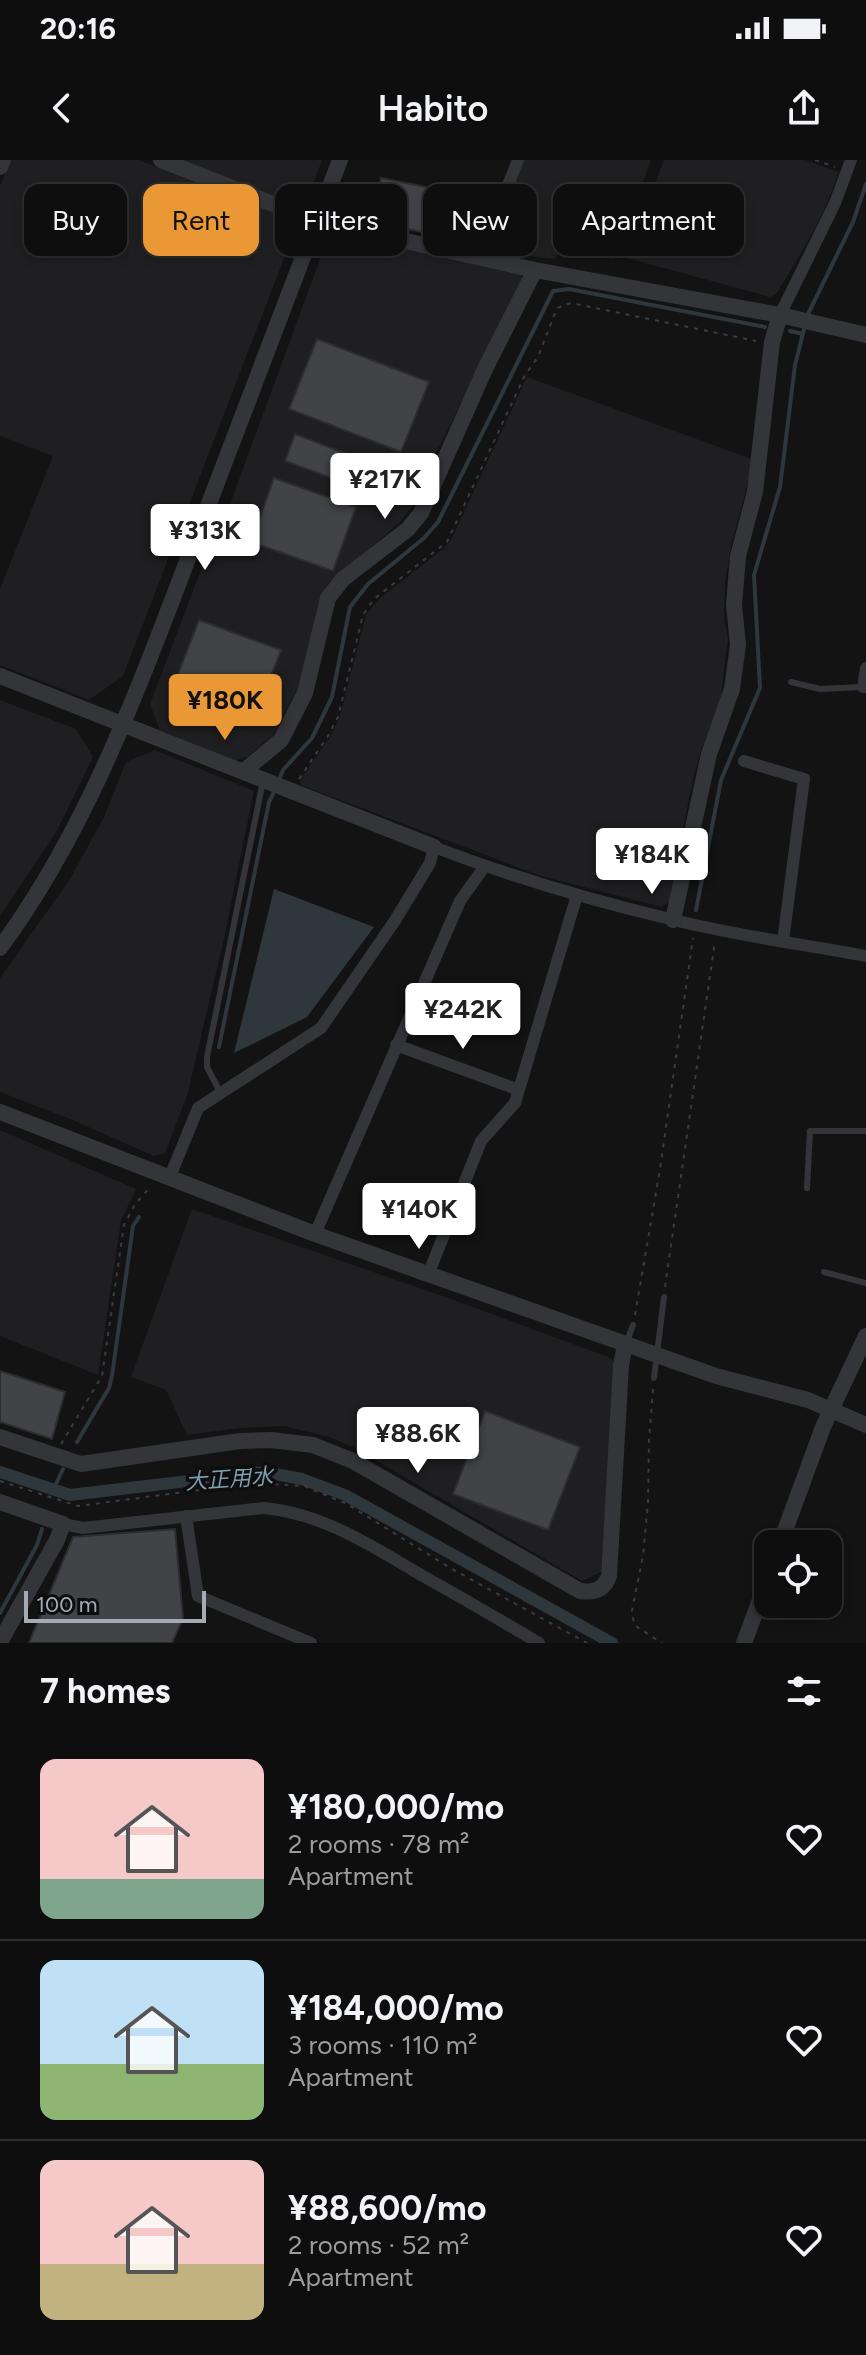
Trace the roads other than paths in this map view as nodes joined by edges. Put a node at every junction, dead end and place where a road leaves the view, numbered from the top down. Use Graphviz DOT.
graph roads {
  1 [pos="3,160"];
  2 [pos="161,160"];
  3 [pos="340,160"];
  4 [pos="518,160"];
  5 [pos="849,166"];
  6 [pos="0,167"];
  7 [pos="331,184"];
  8 [pos="508,184"];
  9 [pos="275,205"];
  10 [pos="303,256"];
  11 [pos="480,256"];
  12 [pos="535,270"];
  13 [pos="780,315"];
  14 [pos="866,335"];
  15 [pos="866,668"];
  16 [pos="0,676"];
  17 [pos="791,682"];
  18 [pos="865,687"];
  19 [pos="123,723"];
  20 [pos="744,761"];
  21 [pos="244,771"];
  22 [pos="263,778"];
  23 [pos="434,847"];
  24 [pos="485,866"];
  25 [pos="577,895"];
  26 [pos="673,920"];
  27 [pos="6,930"];
  28 [pos="783,941"];
  29 [pos="0,948"];
  30 [pos="866,956"];
  31 [pos="396,1045"];
  32 [pos="519,1090"];
  33 [pos="220,1092"];
  34 [pos="0,1112"];
  35 [pos="866,1131"];
  36 [pos="169,1179"];
  37 [pos="807,1188"];
  38 [pos="315,1234"];
  39 [pos="824,1272"];
  40 [pos="428,1275"];
  41 [pos="866,1283"];
  42 [pos="664,1297"];
  43 [pos="633,1325"];
  44 [pos="866,1336"];
  45 [pos="625,1345"];
  46 [pos="656,1356"];
  47 [pos="654,1378"];
  48 [pos="831,1409"];
  49 [pos="866,1425"];
  50 [pos="0,1437"];
  51 [pos="0,1502"];
  52 [pos="186,1516"];
  53 [pos="63,1524"];
  54 [pos="785,1530"];
  55 [pos="754,1616"];
  56 [pos="0,1642"];
  57 [pos="311,1643"];
  58 [pos="539,1643"];
  59 [pos="744,1643"];
  1 -- 6 [label="street"];
  2 -- 9 [label="street"];
  3 -- 7 [label="street"];
  4 -- 8 [label="street"];
  5 -- 13 [label="street"];
  10 -- 19 [label="street"];
  11 -- 12 [label="street"];
  12 -- 13 [label="street"];
  12 -- 21 [label="street"];
  13 -- 14 [label="street"];
  13 -- 26 [label="street"];
  15 -- 18 [label="street"];
  16 -- 19 [label="street"];
  17 -- 18 [label="lane"];
  19 -- 21 [label="street"];
  19 -- 27 [label="street"];
  20 -- 28 [label="street"];
  21 -- 22 [label="street"];
  22 -- 23 [label="street"];
  22 -- 33 [label="lane"];
  23 -- 24 [label="street"];
  23 -- 33 [label="street"];
  24 -- 25 [label="street"];
  24 -- 31 [label="street"];
  25 -- 26 [label="street"];
  25 -- 32 [label="street"];
  26 -- 28 [label="street"];
  27 -- 29 [label="street"];
  28 -- 30 [label="street"];
  31 -- 32 [label="street"];
  31 -- 38 [label="street"];
  32 -- 40 [label="street"];
  33 -- 36 [label="street"];
  34 -- 36 [label="street"];
  35 -- 37 [label="lane"];
  36 -- 38 [label="street"];
  38 -- 40 [label="street"];
  39 -- 41 [label="lane"];
  40 -- 45 [label="street"];
  42 -- 46 [label="lane"];
  43 -- 45 [label="lane"];
  44 -- 48 [label="street"];
  45 -- 46 [label="street"];
  45 -- 50 [label="street"];
  46 -- 47 [label="lane"];
  46 -- 48 [label="street"];
  48 -- 49 [label="street"];
  48 -- 54 [label="street"];
  51 -- 53 [label="street"];
  52 -- 53 [label="street"];
  52 -- 57 [label="street"];
  52 -- 58 [label="street"];
  53 -- 56 [label="street"];
  55 -- 59 [label="street"];
}
